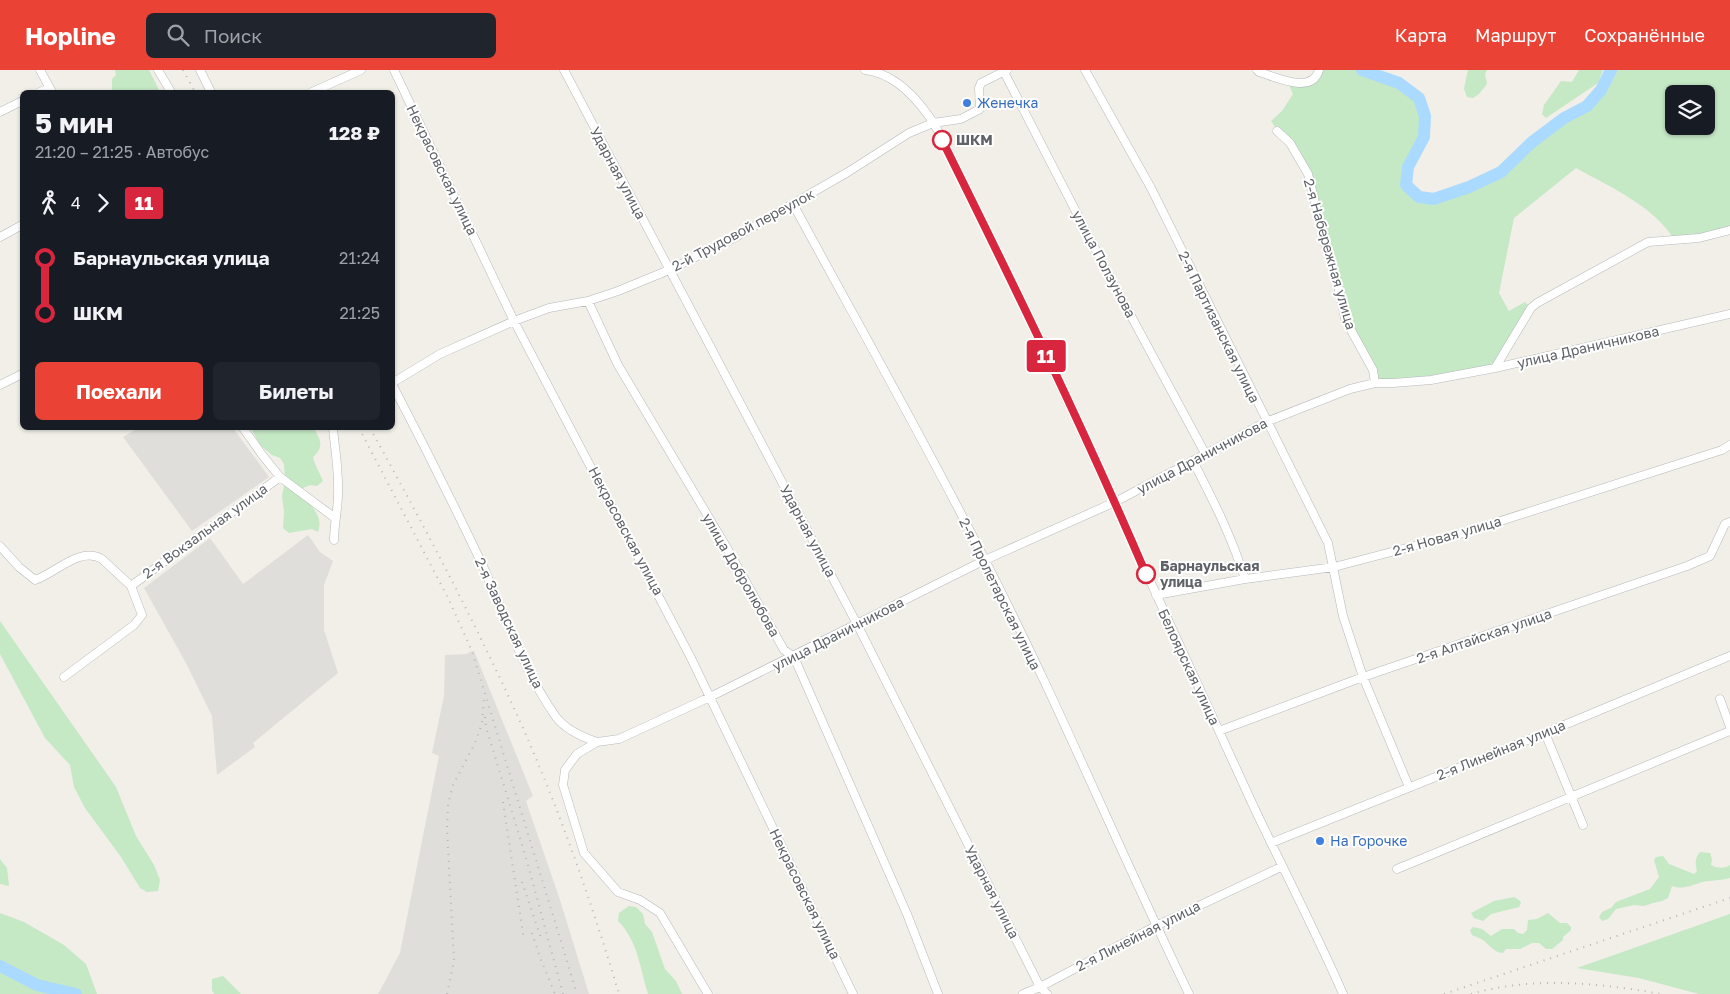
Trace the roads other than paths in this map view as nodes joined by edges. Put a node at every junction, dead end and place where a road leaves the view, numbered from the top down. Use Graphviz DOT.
graph roads {
  1 [pos="40,70"];
  2 [pos="158,70"];
  3 [pos="200,70"];
  4 [pos="361,70"];
  5 [pos="394,70"];
  6 [pos="564,70"];
  7 [pos="865,70"];
  8 [pos="1085,70"];
  9 [pos="1257,70"];
  10 [pos="1319,70"];
  11 [pos="1006,71"];
  12 [pos="50,90"];
  13 [pos="169,90"];
  14 [pos="210,90"];
  15 [pos="316,90"];
  16 [pos="20,102"];
  17 [pos="0,112"];
  18 [pos="933,123"];
  19 [pos="1277,131"];
  20 [pos="793,204"];
  21 [pos="20,226"];
  22 [pos="1730,230"];
  23 [pos="0,237"];
  24 [pos="669,270"];
  25 [pos="588,301"];
  26 [pos="1730,314"];
  27 [pos="514,321"];
  28 [pos="1495,368"];
  29 [pos="20,375"];
  30 [pos="395,381"];
  31 [pos="1374,383"];
  32 [pos="0,385"];
  33 [pos="395,389"];
  34 [pos="1266,422"];
  35 [pos="244,430"];
  36 [pos="332,430"];
  37 [pos="1730,445"];
  38 [pos="1206,454"];
  39 [pos="1193,461"];
  40 [pos="280,477"];
  41 [pos="1115,502"];
  42 [pos="335,518"];
  43 [pos="1730,522"];
  44 [pos="334,540"];
  45 [pos="0,546"];
  46 [pos="985,560"];
  47 [pos="1334,567"];
  48 [pos="1245,579"];
  49 [pos="131,586"];
  50 [pos="1156,595"];
  51 [pos="857,624"];
  52 [pos="1730,656"];
  53 [pos="794,657"];
  54 [pos="64,677"];
  55 [pos="1363,677"];
  56 [pos="710,697"];
  57 [pos="1720,699"];
  58 [pos="1730,727"];
  59 [pos="1219,731"];
  60 [pos="1730,732"];
  61 [pos="1545,733"];
  62 [pos="597,742"];
  63 [pos="1409,787"];
  64 [pos="1571,797"];
  65 [pos="1583,825"];
  66 [pos="1270,843"];
  67 [pos="1282,867"];
  68 [pos="1397,869"];
  69 [pos="1156,926"];
  70 [pos="1040,987"];
  71 [pos="708,994"];
  72 [pos="853,994"];
  73 [pos="938,994"];
  74 [pos="1022,994"];
  75 [pos="1047,994"];
  76 [pos="1189,994"];
  77 [pos="1343,994"];
  1 -- 12 [label="street"];
  2 -- 13 [label="street"];
  3 -- 14 [label="street"];
  4 -- 15 [label="street"];
  5 -- 27 [label="street, Некрасовская улица"];
  6 -- 24 [label="street, Ударная улица"];
  7 -- 18 [label="street, Белоярская улица"];
  8 -- 34 [label="street, 2-я Партизанская улица"];
  9 -- 10 [label="street"];
  11 -- 18 [label="street, 2-й Трудовой переулок"];
  11 -- 38 [label="street, улица Ползунова"];
  16 -- 17 [label="street"];
  18 -- 20 [label="street, 2-й Трудовой переулок"];
  18 -- 41 [label="street, Белоярская улица"];
  19 -- 31 [label="street, 2-я Набережная улица"];
  20 -- 24 [label="street, 2-й Трудовой переулок"];
  20 -- 46 [label="street, 2-я Пролетарская улица"];
  21 -- 23 [label="street"];
  22 -- 28 [label="street"];
  24 -- 25 [label="street, 2-й Трудовой переулок"];
  24 -- 51 [label="street, Ударная улица"];
  25 -- 27 [label="street, 2-й Трудовой переулок"];
  25 -- 53 [label="street, улица Добролюбова"];
  26 -- 28 [label="street, улица Драничникова"];
  27 -- 30 [label="street, 2-й Трудовой переулок"];
  27 -- 56 [label="street, Некрасовская улица"];
  28 -- 31 [label="street, улица Драничникова"];
  29 -- 32 [label="street"];
  31 -- 34 [label="street, улица Драничникова"];
  33 -- 62 [label="street, 2-я Заводская улица"];
  34 -- 38 [label="street, улица Драничникова"];
  34 -- 47 [label="street, 2-я Партизанская улица"];
  35 -- 40 [label="street, 2-я Вокзальная улица"];
  36 -- 42 [label="street"];
  37 -- 47 [label="street, 2-я Новая улица"];
  38 -- 39 [label="street, улица Драничникова"];
  39 -- 41 [label="street, улица Драничникова"];
  39 -- 48 [label="street"];
  40 -- 42 [label="street, 2-я Вокзальная улица"];
  40 -- 49 [label="street, 2-я Вокзальная улица"];
  41 -- 46 [label="street, улица Драничникова"];
  41 -- 50 [label="street, Белоярская улица"];
  42 -- 44 [label="street"];
  43 -- 55 [label="street, 2-я Алтайская улица"];
  45 -- 49 [label="street"];
  46 -- 51 [label="street, улица Драничникова"];
  46 -- 69 [label="street, 2-я Пролетарская улица"];
  47 -- 48 [label="street, 2-я Новая улица"];
  47 -- 55 [label="street, 2-я Партизанская улица"];
  48 -- 50 [label="street, 2-я Новая улица"];
  49 -- 54 [label="street"];
  50 -- 59 [label="street, Белоярская улица"];
  51 -- 53 [label="street, улица Драничникова"];
  51 -- 70 [label="street, Ударная улица"];
  52 -- 61 [label="street, 2-я Линейная улица"];
  53 -- 56 [label="street, улица Драничникова"];
  53 -- 73 [label="street, улица Добролюбова"];
  55 -- 59 [label="street, 2-я Алтайская улица"];
  55 -- 63 [label="street, 2-я Партизанская улица"];
  56 -- 62 [label="street, улица Драничникова"];
  56 -- 72 [label="street, Некрасовская улица"];
  57 -- 58 [label="street"];
  59 -- 66 [label="street, Белоярская улица"];
  60 -- 64 [label="street"];
  61 -- 63 [label="street, 2-я Линейная улица"];
  61 -- 64 [label="street"];
  62 -- 71 [label="street"];
  63 -- 66 [label="street, 2-я Линейная улица"];
  64 -- 65 [label="street"];
  64 -- 68 [label="street"];
  66 -- 67 [label="street, Белоярская улица"];
  67 -- 69 [label="street, 2-я Линейная улица"];
  67 -- 77 [label="street, Белоярская улица"];
  69 -- 70 [label="street, 2-я Линейная улица"];
  69 -- 76 [label="street, 2-я Пролетарская улица"];
  70 -- 74 [label="street, 2-я Линейная улица"];
  70 -- 75 [label="street, Ударная улица"];
}
